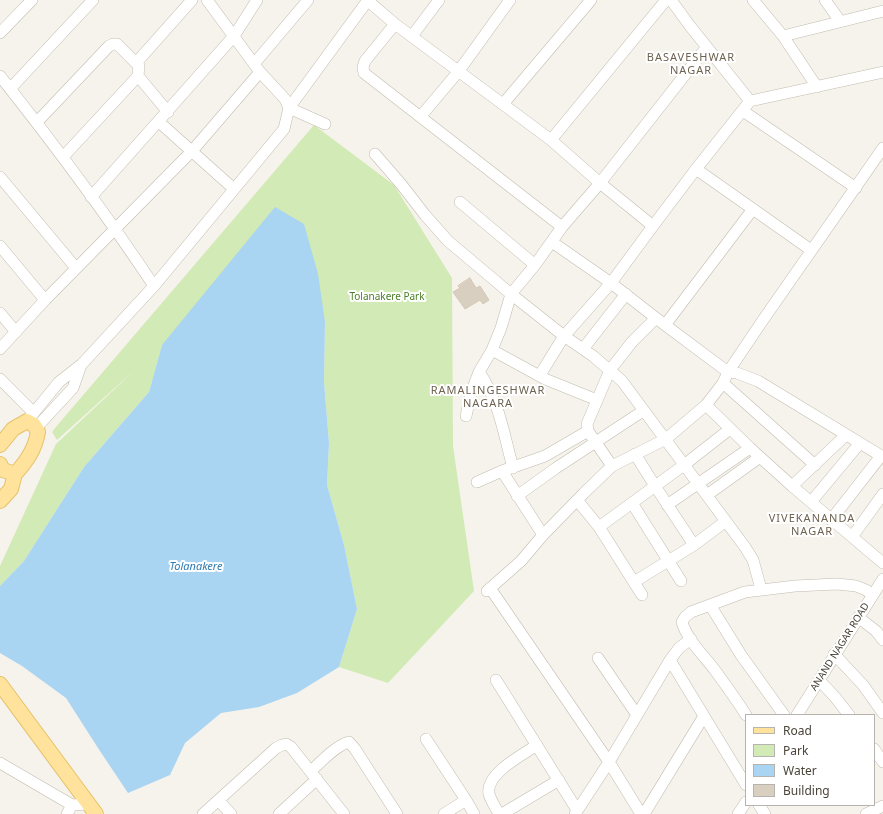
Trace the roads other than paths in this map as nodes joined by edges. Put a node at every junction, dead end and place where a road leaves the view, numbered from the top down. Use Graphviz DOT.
graph roads {
  1 [pos="32,0"];
  2 [pos="92,0"];
  3 [pos="192,0"];
  4 [pos="207,0"];
  5 [pos="257,0"];
  6 [pos="308,0"];
  7 [pos="368,0"];
  8 [pos="438,0"];
  9 [pos="510,0"];
  10 [pos="591,0"];
  11 [pos="666,0"];
  12 [pos="671,0"];
  13 [pos="754,0"];
  14 [pos="825,0"];
  15 [pos="883,11"];
  16 [pos="840,21"];
  17 [pos="395,24"];
  18 [pos="0,33"];
  19 [pos="234,36"];
  20 [pos="412,36"];
  21 [pos="783,36"];
  22 [pos="706,48"];
  23 [pos="136,63"];
  24 [pos="257,68"];
  25 [pos="458,72"];
  26 [pos="883,72"];
  27 [pos="0,76"];
  28 [pos="138,76"];
  29 [pos="817,86"];
  30 [pos="10,89"];
  31 [pos="750,101"];
  32 [pos="502,104"];
  33 [pos="289,108"];
  34 [pos="743,111"];
  35 [pos="168,112"];
  36 [pos="421,116"];
  37 [pos="37,122"];
  38 [pos="159,122"];
  39 [pos="325,124"];
  40 [pos="551,140"];
  41 [pos="883,148"];
  42 [pos="192,151"];
  43 [pos="375,154"];
  44 [pos="63,157"];
  45 [pos="696,169"];
  46 [pos="0,177"];
  47 [pos="600,183"];
  48 [pos="856,188"];
  49 [pos="234,189"];
  50 [pos="91,197"];
  51 [pos="460,202"];
  52 [pos="753,209"];
  53 [pos="653,226"];
  54 [pos="562,227"];
  55 [pos="115,228"];
  56 [pos="552,242"];
  57 [pos="0,246"];
  58 [pos="811,250"];
  59 [pos="535,265"];
  60 [pos="76,268"];
  61 [pos="611,283"];
  62 [pos="154,286"];
  63 [pos="511,294"];
  64 [pos="626,294"];
  65 [pos="45,300"];
  66 [pos="0,313"];
  67 [pos="656,318"];
  68 [pos="665,325"];
  69 [pos="16,332"];
  70 [pos="564,336"];
  71 [pos="0,349"];
  72 [pos="583,349"];
  73 [pos="492,350"];
  74 [pos="82,364"];
  75 [pos="610,370"];
  76 [pos="479,372"];
  77 [pos="728,372"];
  78 [pos="540,375"];
  79 [pos="0,379"];
  80 [pos="723,383"];
  81 [pos="597,400"];
  82 [pos="706,405"];
  83 [pos="643,411"];
  84 [pos="466,416"];
  85 [pos="33,421"];
  86 [pos="730,429"];
  87 [pos="588,431"];
  88 [pos="846,435"];
  89 [pos="666,439"];
  90 [pos="1,441"];
  91 [pos="595,442"];
  92 [pos="860,443"];
  93 [pos="750,448"];
  94 [pos="635,454"];
  95 [pos="882,457"];
  96 [pos="760,458"];
  97 [pos="684,465"];
  98 [pos="815,465"];
  99 [pos="612,466"];
  100 [pos="513,468"];
  101 [pos="5,471"];
  102 [pos="502,471"];
  103 [pos="477,482"];
  104 [pos="698,484"];
  105 [pos="655,486"];
  106 [pos="792,486"];
  107 [pos="883,494"];
  108 [pos="707,495"];
  109 [pos="517,496"];
  110 [pos="577,500"];
  111 [pos="0,501"];
  112 [pos="811,502"];
  113 [pos="632,503"];
  114 [pos="667,505"];
  115 [pos="832,520"];
  116 [pos="726,521"];
  117 [pos="599,527"];
  118 [pos="543,535"];
  119 [pos="852,537"];
  120 [pos="694,545"];
  121 [pos="669,560"];
  122 [pos="883,563"];
  123 [pos="681,581"];
  124 [pos="883,581"];
  125 [pos="634,582"];
  126 [pos="761,589"];
  127 [pos="642,594"];
  128 [pos="873,595"];
  129 [pos="710,605"];
  130 [pos="858,617"];
  131 [pos="691,639"];
  132 [pos="883,640"];
  133 [pos="834,654"];
  134 [pos="598,658"];
  135 [pos="670,660"];
  136 [pos="496,680"];
  137 [pos="819,680"];
  138 [pos="0,684"];
  139 [pos="883,713"];
  140 [pos="745,714"];
  141 [pos="783,714"];
  142 [pos="797,714"];
  143 [pos="849,714"];
  144 [pos="637,715"];
  145 [pos="704,716"];
  146 [pos="426,739"];
  147 [pos="537,745"];
  148 [pos="875,750"];
  149 [pos="608,762"];
  150 [pos="883,762"];
  151 [pos="0,763"];
  152 [pos="314,775"];
  153 [pos="559,780"];
  154 [pos="745,783"];
  155 [pos="466,800"];
  156 [pos="219,801"];
  157 [pos="745,804"];
  158 [pos="92,809"];
  159 [pos="69,810"];
  160 [pos="576,812"];
  161 [pos="203,814"];
  162 [pos="231,814"];
  163 [pos="279,814"];
  164 [pos="344,814"];
  165 [pos="397,814"];
  166 [pos="444,814"];
  167 [pos="474,814"];
  168 [pos="499,814"];
  169 [pos="502,814"];
  170 [pos="641,814"];
  171 [pos="644,814"];
  172 [pos="738,814"];
  1 -- 18 [label="street"];
  2 -- 30 [label="street"];
  3 -- 23 [label="street"];
  4 -- 19 [label="street"];
  5 -- 19 [label="street"];
  6 -- 24 [label="street"];
  7 -- 17 [label="street"];
  7 -- 33 [label="street"];
  8 -- 20 [label="street"];
  9 -- 25 [label="street"];
  10 -- 32 [label="street"];
  11 -- 40 [label="street"];
  12 -- 22 [label="street"];
  13 -- 21 [label="street"];
  14 -- 16 [label="street"];
  15 -- 16 [label="street"];
  16 -- 21 [label="street"];
  17 -- 20 [label="street"];
  17 -- 36 [label="street"];
  19 -- 24 [label="street"];
  19 -- 35 [label="street"];
  20 -- 25 [label="street"];
  21 -- 29 [label="street"];
  22 -- 31 [label="street"];
  22 -- 47 [label="street"];
  23 -- 28 [label="street"];
  23 -- 37 [label="street"];
  24 -- 33 [label="street"];
  24 -- 42 [label="street"];
  25 -- 32 [label="street"];
  25 -- 36 [label="street"];
  26 -- 29 [label="street"];
  27 -- 30 [label="street"];
  28 -- 35 [label="street"];
  28 -- 44 [label="street"];
  29 -- 31 [label="street"];
  30 -- 37 [label="street"];
  31 -- 34 [label="street"];
  32 -- 40 [label="street"];
  33 -- 39 [label="street"];
  33 -- 49 [label="street"];
  34 -- 45 [label="street"];
  34 -- 48 [label="street"];
  35 -- 38 [label="street"];
  36 -- 54 [label="street"];
  37 -- 44 [label="street"];
  38 -- 42 [label="street"];
  38 -- 50 [label="street"];
  40 -- 47 [label="street"];
  41 -- 48 [label="street"];
  42 -- 49 [label="street"];
  42 -- 55 [label="street"];
  43 -- 63 [label="street"];
  44 -- 50 [label="street"];
  45 -- 52 [label="street"];
  45 -- 53 [label="street"];
  46 -- 60 [label="street"];
  47 -- 53 [label="street"];
  47 -- 54 [label="street"];
  48 -- 58 [label="street"];
  49 -- 62 [label="street"];
  50 -- 55 [label="street"];
  51 -- 59 [label="street"];
  52 -- 58 [label="street"];
  52 -- 68 [label="street"];
  53 -- 61 [label="street"];
  54 -- 56 [label="street"];
  55 -- 60 [label="street"];
  55 -- 62 [label="street"];
  56 -- 59 [label="street"];
  56 -- 61 [label="street"];
  57 -- 65 [label="street"];
  58 -- 77 [label="street"];
  59 -- 63 [label="street"];
  60 -- 65 [label="street"];
  61 -- 64 [label="street"];
  61 -- 70 [label="street"];
  62 -- 74 [label="street"];
  63 -- 70 [label="street"];
  63 -- 73 [label="street"];
  64 -- 67 [label="street"];
  64 -- 72 [label="street"];
  65 -- 69 [label="street"];
  66 -- 69 [label="street"];
  67 -- 68 [label="street"];
  67 -- 75 [label="street"];
  68 -- 77 [label="street"];
  69 -- 71 [label="street"];
  70 -- 72 [label="street"];
  70 -- 78 [label="street"];
  72 -- 75 [label="street"];
  73 -- 76 [label="street"];
  73 -- 78 [label="street"];
  74 -- 85 [label="street"];
  74 -- 85 [label="street"];
  75 -- 81 [label="street"];
  75 -- 83 [label="street"];
  76 -- 84 [label="street"];
  76 -- 100 [label="street"];
  77 -- 80 [label="street"];
  77 -- 88 [label="street"];
  78 -- 81 [label="street"];
  79 -- 85 [label="street"];
  80 -- 82 [label="street"];
  80 -- 98 [label="street"];
  81 -- 87 [label="street"];
  82 -- 86 [label="street"];
  82 -- 89 [label="street"];
  83 -- 89 [label="street"];
  83 -- 91 [label="street"];
  85 -- 90 [label="main road"];
  85 -- 101 [label="main road"];
  86 -- 93 [label="street"];
  86 -- 97 [label="street"];
  87 -- 91 [label="street"];
  87 -- 100 [label="street"];
  88 -- 92 [label="street"];
  88 -- 98 [label="street"];
  89 -- 94 [label="street"];
  89 -- 97 [label="street"];
  91 -- 99 [label="street"];
  91 -- 109 [label="street"];
  92 -- 95 [label="street"];
  92 -- 112 [label="street"];
  93 -- 96 [label="street"];
  93 -- 104 [label="street"];
  94 -- 99 [label="street"];
  94 -- 105 [label="street"];
  95 -- 115 [label="street"];
  96 -- 106 [label="street"];
  96 -- 108 [label="street"];
  97 -- 104 [label="street"];
  97 -- 105 [label="street"];
  98 -- 106 [label="street"];
  99 -- 110 [label="street"];
  100 -- 102 [label="street"];
  101 -- 111 [label="main road"];
  102 -- 103 [label="street"];
  102 -- 109 [label="street"];
  104 -- 108 [label="street"];
  104 -- 114 [label="street"];
  105 -- 113 [label="street"];
  105 -- 114 [label="street"];
  106 -- 112 [label="street"];
  107 -- 119 [label="street"];
  108 -- 116 [label="street"];
  109 -- 118 [label="street"];
  110 -- 117 [label="street"];
  110 -- 118 [label="street"];
  112 -- 115 [label="street"];
  113 -- 117 [label="street"];
  113 -- 121 [label="street"];
  114 -- 120 [label="street"];
  115 -- 119 [label="street"];
  116 -- 120 [label="street"];
  116 -- 126 [label="street"];
  117 -- 125 [label="street"];
  118 -- 149 [label="street"];
  119 -- 122 [label="street"];
  120 -- 121 [label="street"];
  121 -- 123 [label="street"];
  121 -- 125 [label="street"];
  124 -- 128 [label="street, ANAND NAGAR ROAD"];
  125 -- 127 [label="street"];
  126 -- 128 [label="street"];
  126 -- 129 [label="street"];
  128 -- 130 [label="street, ANAND NAGAR ROAD"];
  129 -- 131 [label="street"];
  129 -- 141 [label="street"];
  130 -- 132 [label="street"];
  130 -- 133 [label="street, ANAND NAGAR ROAD"];
  131 -- 135 [label="street"];
  131 -- 140 [label="street"];
  133 -- 137 [label="street, ANAND NAGAR ROAD"];
  133 -- 139 [label="street"];
  134 -- 144 [label="street"];
  135 -- 144 [label="street"];
  135 -- 145 [label="street"];
  136 -- 147 [label="street"];
  137 -- 142 [label="street, ANAND NAGAR ROAD"];
  137 -- 143 [label="street"];
  138 -- 158 [label="main road"];
  144 -- 149 [label="street"];
  145 -- 154 [label="street"];
  145 -- 171 [label="street"];
  146 -- 155 [label="street"];
  147 -- 153 [label="street"];
  147 -- 168 [label="street"];
  148 -- 150 [label="street"];
  149 -- 160 [label="street"];
  149 -- 170 [label="street"];
  151 -- 159 [label="street"];
  152 -- 156 [label="street"];
  152 -- 163 [label="street"];
  152 -- 164 [label="street"];
  152 -- 165 [label="street"];
  153 -- 160 [label="street"];
  153 -- 169 [label="street"];
  155 -- 166 [label="street"];
  155 -- 167 [label="street"];
  156 -- 161 [label="street"];
  156 -- 162 [label="street"];
  157 -- 172 [label="street"];
  158 -- 159 [label="street"];
}
